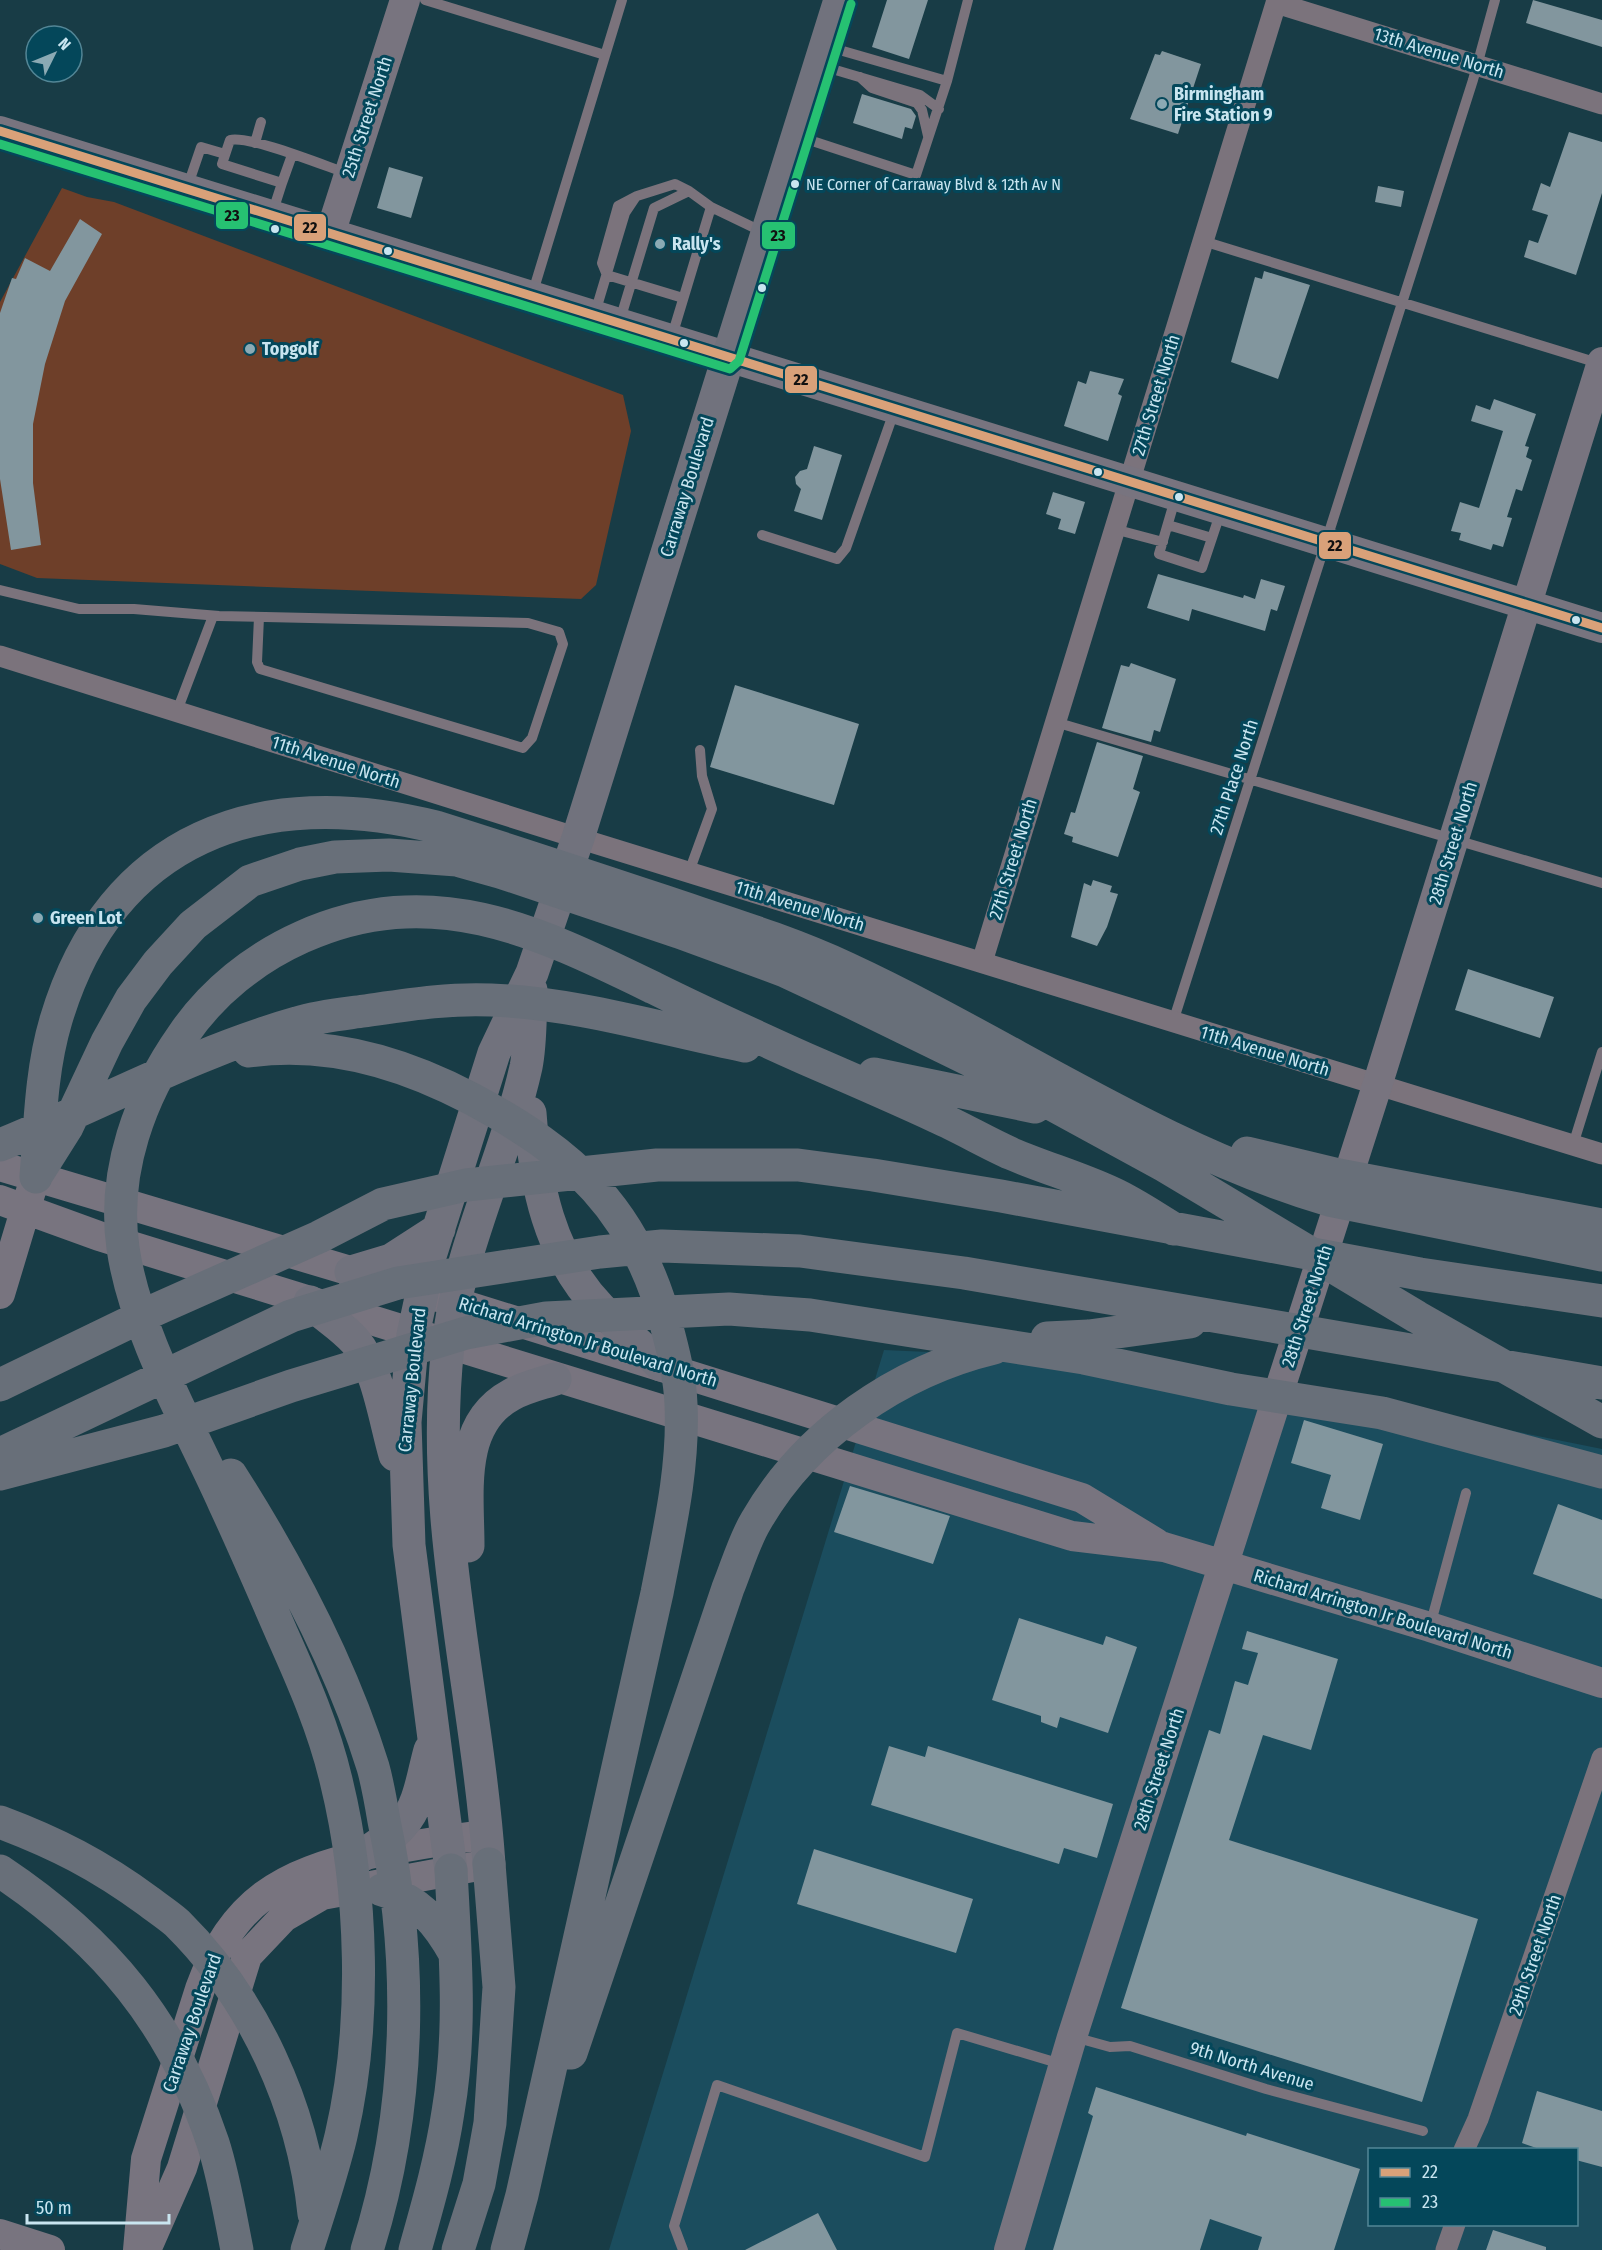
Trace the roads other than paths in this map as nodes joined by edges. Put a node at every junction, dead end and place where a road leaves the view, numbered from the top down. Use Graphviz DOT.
graph roads {
  1 [pos="405,0"];
  2 [pos="425,0"];
  3 [pos="622,0"];
  4 [pos="840,0"];
  5 [pos="968,0"];
  6 [pos="1495,0"];
  7 [pos="1277,1"];
  8 [pos="605,55"];
  9 [pos="822,56"];
  10 [pos="1478,66"];
  11 [pos="858,75"];
  12 [pos="946,81"];
  13 [pos="1602,104"];
  14 [pos="939,108"];
  15 [pos="261,122"];
  16 [pos="0,131"];
  17 [pos="796,136"];
  18 [pos="928,136"];
  19 [pos="254,144"];
  20 [pos="225,154"];
  21 [pos="291,155"];
  22 [pos="349,174"];
  23 [pos="282,183"];
  24 [pos="187,189"];
  25 [pos="689,190"];
  26 [pos="711,207"];
  27 [pos="272,215"];
  28 [pos="766,233"];
  29 [pos="330,234"];
  30 [pos="1203,241"];
  31 [pos="607,275"];
  32 [pos="631,283"];
  33 [pos="531,296"];
  34 [pos="683,298"];
  35 [pos="1402,303"];
  36 [pos="606,320"];
  37 [pos="671,340"];
  38 [pos="728,357"];
  39 [pos="1602,364"];
  40 [pos="895,409"];
  41 [pos="1129,482"];
  42 [pos="1177,496"];
  43 [pos="1221,510"];
  44 [pos="1168,525"];
  45 [pos="1114,529"];
  46 [pos="762,535"];
  47 [pos="1212,538"];
  48 [pos="1163,542"];
  49 [pos="1326,542"];
  50 [pos="0,590"];
  51 [pos="1526,605"];
  52 [pos="213,616"];
  53 [pos="259,617"];
  54 [pos="1602,628"];
  55 [pos="0,656"];
  56 [pos="177,711"];
  57 [pos="1055,722"];
  58 [pos="700,750"];
  59 [pos="1250,781"];
  60 [pos="578,838"];
  61 [pos="1454,838"];
  62 [pos="689,872"];
  63 [pos="1602,883"];
  64 [pos="972,959"];
  65 [pos="532,973"];
  66 [pos="1173,1022"];
  67 [pos="1602,1052"];
  68 [pos="203,1057"];
  69 [pos="526,1065"];
  70 [pos="1377,1086"];
  71 [pos="0,1145"];
  72 [pos="1573,1145"];
  73 [pos="1602,1154"];
  74 [pos="0,1166"];
  75 [pos="36,1177"];
  76 [pos="13,1204"];
  77 [pos="1602,1224"];
  78 [pos="438,1229"];
  79 [pos="1174,1229"];
  80 [pos="1602,1255"];
  81 [pos="351,1272"];
  82 [pos="422,1292"];
  83 [pos="0,1294"];
  84 [pos="1602,1301"];
  85 [pos="310,1302"];
  86 [pos="456,1302"];
  87 [pos="1218,1318"];
  88 [pos="413,1335"];
  89 [pos="448,1346"];
  90 [pos="161,1364"];
  91 [pos="661,1365"];
  92 [pos="555,1379"];
  93 [pos="1602,1383"];
  94 [pos="0,1385"];
  95 [pos="1602,1422"];
  96 [pos="0,1454"];
  97 [pos="1602,1472"];
  98 [pos="0,1474"];
  99 [pos="1466,1492"];
  100 [pos="405,1493"];
  101 [pos="1164,1547"];
  102 [pos="1225,1566"];
  103 [pos="1430,1627"];
  104 [pos="466,1680"];
  105 [pos="1602,1683"];
  106 [pos="434,1737"];
  107 [pos="1602,1758"];
  108 [pos="0,1822"];
  109 [pos="488,1850"];
  110 [pos="449,1854"];
  111 [pos="0,1871"];
  112 [pos="363,1871"];
  113 [pos="456,1956"];
  114 [pos="1072,2037"];
  115 [pos="1065,2065"];
  116 [pos="1423,2131"];
  117 [pos="1465,2148"];
  118 [pos="522,2195"];
  119 [pos="1454,2226"];
  120 [pos="0,2234"];
  121 [pos="50,2250"];
  122 [pos="138,2250"];
  123 [pos="146,2250"];
  124 [pos="237,2250"];
  125 [pos="307,2250"];
  126 [pos="317,2250"];
  127 [pos="367,2250"];
  128 [pos="416,2250"];
  129 [pos="458,2250"];
  130 [pos="507,2250"];
  131 [pos="683,2250"];
  132 [pos="1009,2250"];
  133 [pos="1446,2250"];
  1 -- 22 [label="street, 25th Street North"];
  2 -- 8 [label="lane"];
  3 -- 8 [label="lane"];
  4 -- 9 [label="main road, Carraway Boulevard"];
  5 -- 12 [label="lane"];
  6 -- 10 [label="lane, 27th Place North"];
  7 -- 10 [label="street, 13th Avenue North"];
  7 -- 30 [label="street, 27th Street North"];
  8 -- 33 [label="lane"];
  9 -- 11 [label="lane"];
  9 -- 12 [label="lane"];
  9 -- 17 [label="main road, Carraway Boulevard"];
  10 -- 13 [label="street, 13th Avenue North"];
  10 -- 35 [label="lane, 27th Place North"];
  11 -- 14 [label="lane"];
  11 -- 18 [label="lane"];
  12 -- 14 [label="lane"];
  14 -- 18 [label="lane"];
  15 -- 19 [label="lane"];
  16 -- 24 [label="street"];
  17 -- 18 [label="lane"];
  17 -- 28 [label="main road, Carraway Boulevard"];
  19 -- 20 [label="lane"];
  19 -- 21 [label="lane"];
  20 -- 23 [label="lane"];
  20 -- 24 [label="lane"];
  21 -- 22 [label="lane"];
  21 -- 23 [label="lane"];
  22 -- 29 [label="street, 25th Street North"];
  23 -- 27 [label="lane"];
  24 -- 27 [label="street"];
  25 -- 26 [label="lane"];
  25 -- 31 [label="lane"];
  25 -- 32 [label="lane"];
  26 -- 28 [label="lane"];
  26 -- 34 [label="lane"];
  27 -- 29 [label="street"];
  28 -- 38 [label="main road, Carraway Boulevard"];
  29 -- 33 [label="street"];
  30 -- 35 [label="lane"];
  30 -- 41 [label="street, 27th Street North"];
  31 -- 32 [label="lane"];
  31 -- 36 [label="lane"];
  32 -- 34 [label="lane"];
  32 -- 36 [label="lane"];
  33 -- 36 [label="street"];
  34 -- 37 [label="lane"];
  35 -- 39 [label="lane"];
  35 -- 49 [label="lane, 27th Place North"];
  36 -- 37 [label="street"];
  37 -- 38 [label="street"];
  38 -- 40 [label="street"];
  38 -- 60 [label="main road, Carraway Boulevard"];
  39 -- 51 [label="street, 28th Street North"];
  40 -- 41 [label="street"];
  40 -- 46 [label="lane"];
  41 -- 42 [label="street"];
  41 -- 45 [label="street, 27th Street North"];
  42 -- 43 [label="street"];
  42 -- 44 [label="lane"];
  43 -- 47 [label="lane"];
  43 -- 49 [label="street"];
  44 -- 47 [label="lane"];
  44 -- 48 [label="lane"];
  45 -- 48 [label="lane"];
  45 -- 57 [label="street, 27th Street North"];
  47 -- 48 [label="lane"];
  49 -- 51 [label="street"];
  49 -- 59 [label="lane, 27th Place North"];
  50 -- 52 [label="lane"];
  51 -- 54 [label="street"];
  51 -- 61 [label="street, 28th Street North"];
  52 -- 53 [label="lane"];
  52 -- 56 [label="lane"];
  53 -- 53 [label="lane"];
  55 -- 56 [label="street, 11th Avenue North"];
  56 -- 60 [label="street, 11th Avenue North"];
  57 -- 59 [label="lane"];
  57 -- 64 [label="street, 27th Street North"];
  58 -- 62 [label="lane"];
  59 -- 61 [label="lane"];
  59 -- 66 [label="lane, 27th Place North"];
  60 -- 62 [label="street, 11th Avenue North"];
  60 -- 65 [label="main road, Carraway Boulevard"];
  61 -- 63 [label="lane"];
  61 -- 70 [label="street, 28th Street North"];
  62 -- 64 [label="street, 11th Avenue North"];
  64 -- 66 [label="street, 11th Avenue North"];
  65 -- 69 [label="main road, Carraway Boulevard"];
  65 -- 78 [label="main road, Carraway Boulevard"];
  66 -- 70 [label="street, 11th Avenue North"];
  67 -- 72 [label="lane"];
  68 -- 71 [label="highway"];
  68 -- 77 [label="highway"];
  68 -- 118 [label="highway"];
  69 -- 86 [label="main road, Carraway Boulevard"];
  69 -- 91 [label="main road"];
  70 -- 72 [label="street, 11th Avenue North"];
  70 -- 102 [label="street, 28th Street North"];
  72 -- 73 [label="street, 11th Avenue North"];
  74 -- 75 [label="street, Richard Arrington Jr Boulevard North"];
  75 -- 76 [label="street"];
  75 -- 80 [label="highway"];
  75 -- 81 [label="street, Richard Arrington Jr Boulevard North"];
  75 -- 95 [label="highway"];
  76 -- 83 [label="street"];
  76 -- 85 [label="street, Richard Arrington Jr Boulevard North"];
  78 -- 81 [label="main road"];
  78 -- 82 [label="main road, Carraway Boulevard"];
  79 -- 84 [label="highway"];
  79 -- 90 [label="highway"];
  79 -- 94 [label="highway"];
  81 -- 82 [label="street, Richard Arrington Jr Boulevard North"];
  82 -- 86 [label="street, Richard Arrington Jr Boulevard North"];
  82 -- 88 [label="main road, Carraway Boulevard"];
  85 -- 88 [label="street, Richard Arrington Jr Boulevard North"];
  85 -- 100 [label="main road"];
  86 -- 89 [label="main road, Carraway Boulevard"];
  86 -- 91 [label="street, Richard Arrington Jr Boulevard North"];
  87 -- 93 [label="highway"];
  87 -- 96 [label="highway"];
  87 -- 118 [label="highway"];
  88 -- 89 [label="street, Richard Arrington Jr Boulevard North"];
  88 -- 100 [label="main road, Carraway Boulevard"];
  89 -- 92 [label="street, Richard Arrington Jr Boulevard North"];
  89 -- 104 [label="main road, Carraway Boulevard"];
  90 -- 125 [label="highway"];
  90 -- 127 [label="highway"];
  91 -- 101 [label="street, Richard Arrington Jr Boulevard North"];
  92 -- 101 [label="street, Richard Arrington Jr Boulevard North"];
  92 -- 104 [label="main road"];
  97 -- 98 [label="highway"];
  99 -- 103 [label="lane"];
  100 -- 106 [label="main road, Carraway Boulevard"];
  101 -- 102 [label="street, Richard Arrington Jr Boulevard North"];
  102 -- 103 [label="street, Richard Arrington Jr Boulevard North"];
  102 -- 114 [label="street, 28th Street North"];
  103 -- 105 [label="street, Richard Arrington Jr Boulevard North"];
  104 -- 109 [label="main road, Carraway Boulevard"];
  106 -- 110 [label="main road, Carraway Boulevard"];
  106 -- 112 [label="main road"];
  107 -- 117 [label="street, 29th Street North"];
  108 -- 126 [label="highway"];
  109 -- 110 [label="street, Carraway Boulevard"];
  109 -- 129 [label="highway"];
  110 -- 112 [label="street, Carraway Boulevard"];
  110 -- 113 [label="highway"];
  111 -- 124 [label="highway"];
  112 -- 113 [label="highway"];
  112 -- 122 [label="street, Carraway Boulevard"];
  112 -- 123 [label="street, Carraway Boulevard"];
  113 -- 128 [label="highway"];
  114 -- 115 [label="street, 28th Street North"];
  114 -- 116 [label="lane, 9th North Avenue"];
  115 -- 131 [label="lane"];
  115 -- 132 [label="street, 28th Street North"];
  118 -- 130 [label="highway"];
  119 -- 133 [label="street"];
  120 -- 121 [label="street"];
}
